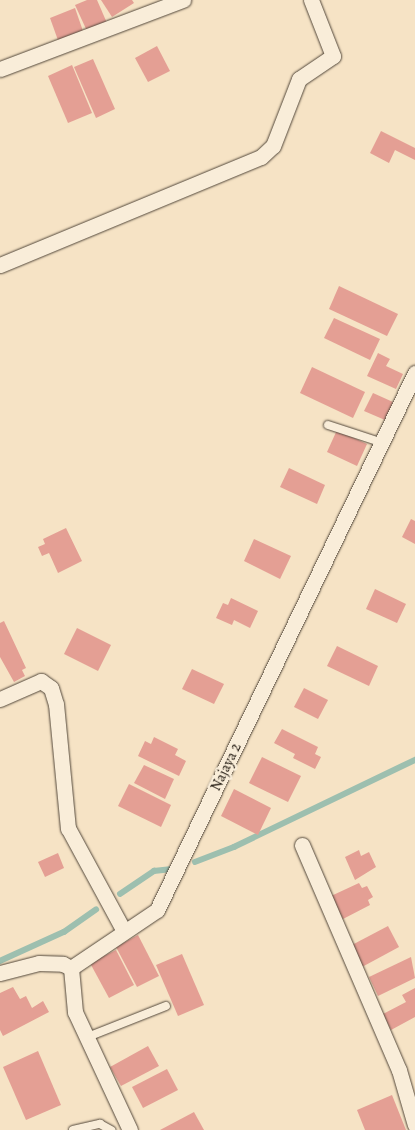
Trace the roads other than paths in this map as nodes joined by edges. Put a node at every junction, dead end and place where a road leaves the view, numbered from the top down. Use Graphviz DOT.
graph roads {
  1 [pos="183,0"];
  2 [pos="311,0"];
  3 [pos="0,69"];
  4 [pos="0,265"];
  5 [pos="415,373"];
  6 [pos="410,397"];
  7 [pos="328,425"];
  8 [pos="383,443"];
  9 [pos="0,699"];
  10 [pos="302,844"];
  11 [pos="124,931"];
  12 [pos="71,968"];
  13 [pos="0,973"];
  14 [pos="166,1006"];
  15 [pos="85,1038"];
  16 [pos="415,1125"];
  17 [pos="73,1130"];
  18 [pos="111,1130"];
  19 [pos="130,1130"];
  1 -- 3 [label="street"];
  2 -- 4 [label="street"];
  5 -- 6 [label="street, Najaya 2"];
  6 -- 8 [label="street, Najaya 2"];
  7 -- 8 [label="lane"];
  8 -- 11 [label="street, Najaya 2"];
  9 -- 11 [label="street"];
  10 -- 16 [label="street"];
  11 -- 12 [label="street, Najaya 2"];
  12 -- 13 [label="street"];
  12 -- 15 [label="street"];
  14 -- 15 [label="lane"];
  15 -- 19 [label="street"];
  17 -- 18 [label="lane"];
}
